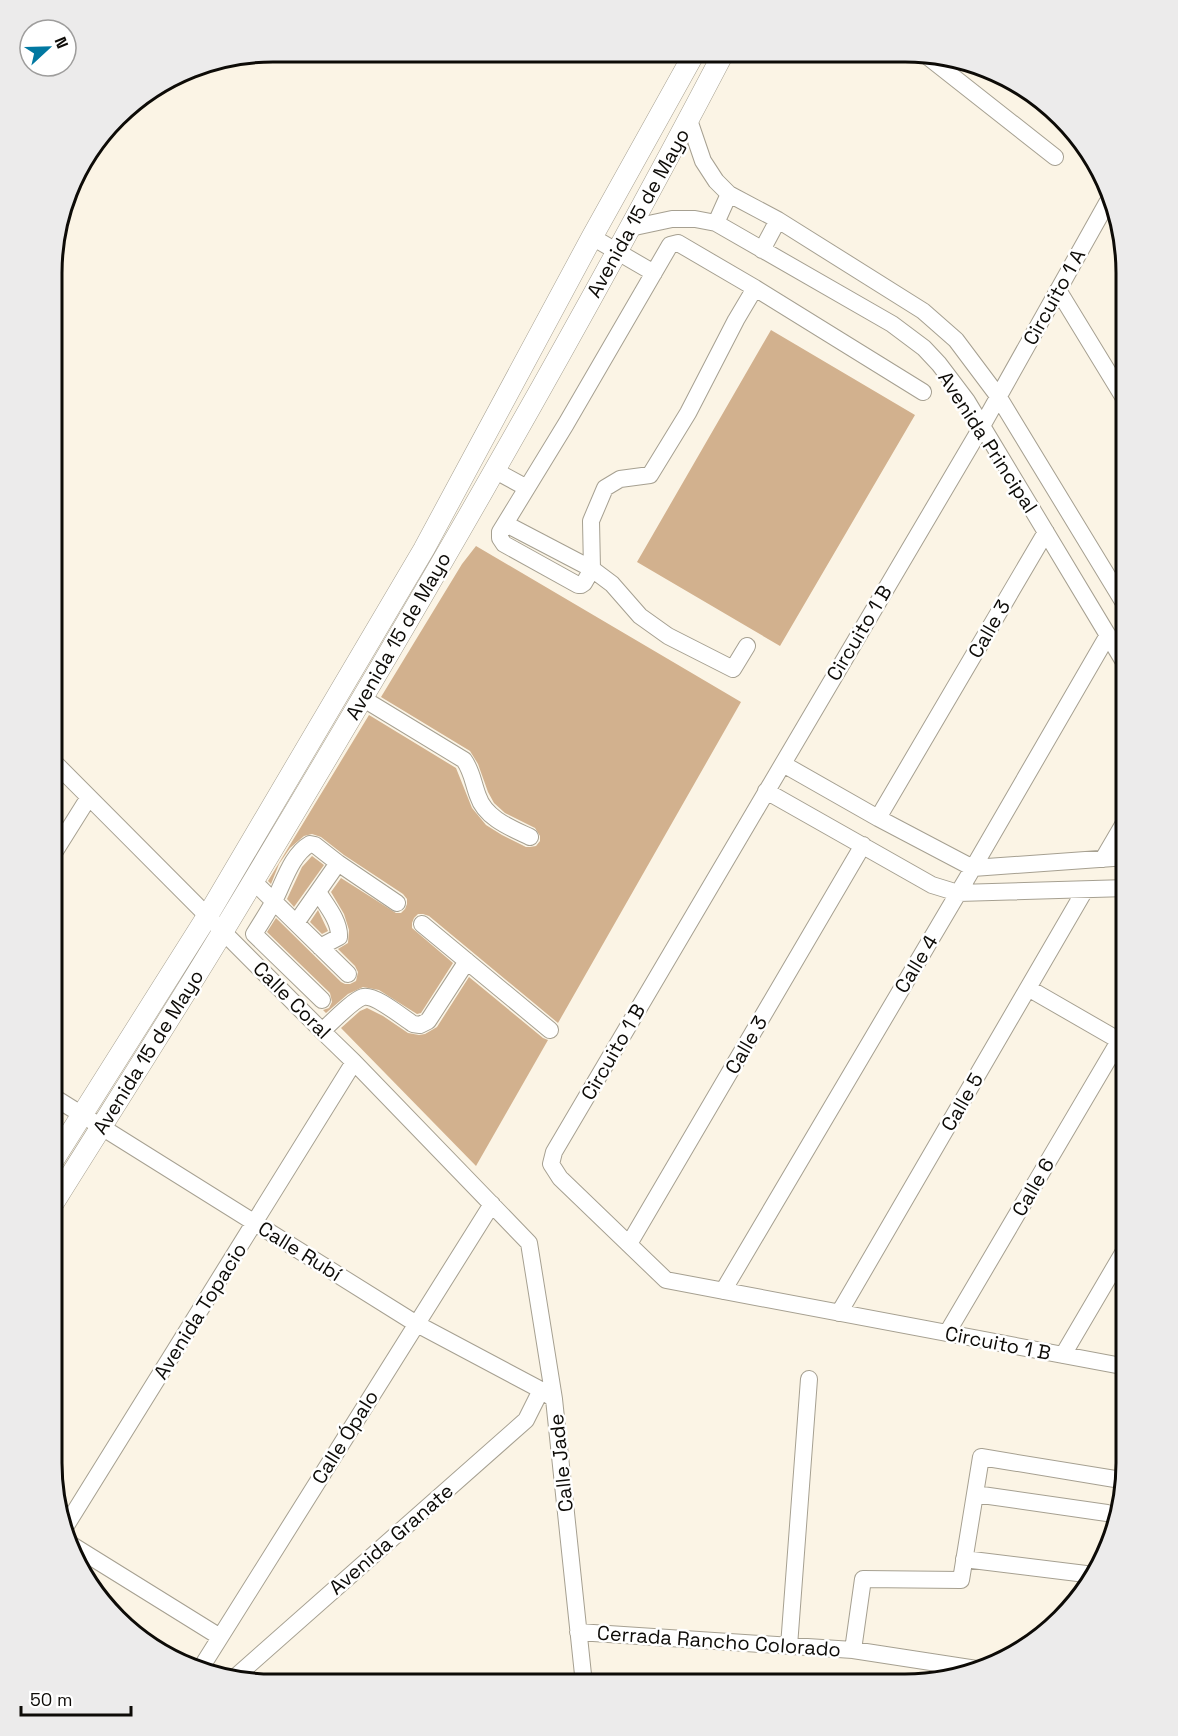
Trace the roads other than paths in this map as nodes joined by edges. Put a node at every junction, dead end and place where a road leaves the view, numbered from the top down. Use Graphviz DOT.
graph roads {
  1 [pos="689,62"];
  2 [pos="719,62"];
  3 [pos="937,64"];
  4 [pos="689,120"];
  5 [pos="1056,157"];
  6 [pos="729,194"];
  7 [pos="1105,206"];
  8 [pos="778,220"];
  9 [pos="716,223"];
  10 [pos="630,228"];
  11 [pos="592,237"];
  12 [pos="762,250"];
  13 [pos="617,252"];
  14 [pos="654,273"];
  15 [pos="755,288"];
  16 [pos="1058,290"];
  17 [pos="1117,386"];
  18 [pos="923,392"];
  19 [pos="998,396"];
  20 [pos="982,426"];
  21 [pos="494,470"];
  22 [pos="527,488"];
  23 [pos="1046,532"];
  24 [pos="424,549"];
  25 [pos="444,558"];
  26 [pos="592,569"];
  27 [pos="1117,591"];
  28 [pos="1108,635"];
  29 [pos="747,646"];
  30 [pos="1117,650"];
  31 [pos="362,698"];
  32 [pos="783,764"];
  33 [pos="62,770"];
  34 [pos="766,791"];
  35 [pos="89,797"];
  36 [pos="878,818"];
  37 [pos="1117,836"];
  38 [pos="530,837"];
  39 [pos="62,840"];
  40 [pos="863,845"];
  41 [pos="270,851"];
  42 [pos="1117,858"];
  43 [pos="1103,859"];
  44 [pos="338,863"];
  45 [pos="291,865"];
  46 [pos="973,868"];
  47 [pos="253,881"];
  48 [pos="1116,889"];
  49 [pos="1085,890"];
  50 [pos="318,892"];
  51 [pos="958,893"];
  52 [pos="273,902"];
  53 [pos="397,903"];
  54 [pos="208,915"];
  55 [pos="296,923"];
  56 [pos="422,924"];
  57 [pos="223,931"];
  58 [pos="320,947"];
  59 [pos="467,962"];
  60 [pos="348,974"];
  61 [pos="1028,988"];
  62 [pos="322,1000"];
  63 [pos="550,1030"];
  64 [pos="322,1031"];
  65 [pos="1116,1039"];
  66 [pos="1116,1054"];
  67 [pos="354,1062"];
  68 [pos="62,1102"];
  69 [pos="82,1115"];
  70 [pos="101,1127"];
  71 [pos="62,1147"];
  72 [pos="62,1190"];
  73 [pos="492,1204"];
  74 [pos="255,1223"];
  75 [pos="529,1243"];
  76 [pos="629,1244"];
  77 [pos="1116,1264"];
  78 [pos="723,1291"];
  79 [pos="839,1313"];
  80 [pos="416,1323"];
  81 [pos="947,1333"];
  82 [pos="1062,1355"];
  83 [pos="1116,1365"];
  84 [pos="809,1379"];
  85 [pos="548,1394"];
  86 [pos="1116,1479"];
  87 [pos="975,1494"];
  88 [pos="1107,1513"];
  89 [pos="70,1520"];
  90 [pos="80,1550"];
  91 [pos="964,1559"];
  92 [pos="1085,1574"];
  93 [pos="578,1632"];
  94 [pos="220,1636"];
  95 [pos="789,1646"];
  96 [pos="853,1650"];
  97 [pos="204,1663"];
  98 [pos="961,1667"];
  99 [pos="241,1672"];
  100 [pos="583,1674"];
  1 -- 11 [label="main road, Avenida 15 de Mayo"];
  2 -- 4 [label="main road, Avenida 15 de Mayo"];
  3 -- 5 [label="street"];
  4 -- 6 [label="street, Avenida Principal"];
  4 -- 10 [label="main road, Avenida 15 de Mayo"];
  6 -- 8 [label="street, Avenida Principal"];
  6 -- 9 [label="street"];
  7 -- 16 [label="street, Circuito 1 A"];
  8 -- 12 [label="street"];
  8 -- 19 [label="street, Avenida Principal"];
  9 -- 10 [label="street, Avenida Principal"];
  9 -- 12 [label="street, Avenida Principal"];
  10 -- 13 [label="main road, Avenida 15 de Mayo"];
  11 -- 13 [label="street"];
  11 -- 24 [label="main road, Avenida 15 de Mayo"];
  12 -- 20 [label="street, Avenida Principal"];
  13 -- 14 [label="street"];
  13 -- 21 [label="main road, Avenida 15 de Mayo"];
  14 -- 15 [label="street"];
  14 -- 22 [label="street"];
  15 -- 18 [label="street"];
  15 -- 26 [label="street"];
  16 -- 17 [label="street"];
  16 -- 19 [label="street, Circuito 1 A"];
  19 -- 20 [label="street, Circuito 1 B"];
  19 -- 27 [label="street, Avenida Principal"];
  20 -- 23 [label="street, Avenida Principal"];
  20 -- 32 [label="street, Circuito 1 B"];
  21 -- 22 [label="street"];
  21 -- 25 [label="main road, Avenida 15 de Mayo"];
  22 -- 26 [label="street"];
  23 -- 28 [label="street, Avenida Principal"];
  23 -- 36 [label="street, Calle 3"];
  24 -- 25 [label="main road"];
  24 -- 54 [label="main road, Avenida 15 de Mayo"];
  25 -- 31 [label="main road, Avenida 15 de Mayo"];
  26 -- 29 [label="street"];
  28 -- 30 [label="street, Avenida Principal"];
  28 -- 46 [label="street, Calle 4"];
  31 -- 38 [label="street"];
  31 -- 41 [label="main road, Avenida 15 de Mayo"];
  32 -- 34 [label="street, Circuito 1 B"];
  32 -- 36 [label="street"];
  33 -- 35 [label="street, Calle Coral"];
  34 -- 40 [label="street"];
  34 -- 76 [label="street, Circuito 1 B"];
  35 -- 39 [label="street"];
  35 -- 54 [label="street, Calle Coral"];
  36 -- 46 [label="street"];
  37 -- 43 [label="street"];
  40 -- 51 [label="street"];
  40 -- 76 [label="street, Calle 3"];
  41 -- 45 [label="street"];
  41 -- 47 [label="main road, Avenida 15 de Mayo"];
  42 -- 43 [label="street"];
  43 -- 46 [label="street"];
  44 -- 45 [label="street"];
  44 -- 50 [label="street"];
  44 -- 53 [label="street"];
  45 -- 52 [label="street"];
  46 -- 51 [label="street, Calle 4"];
  47 -- 52 [label="street"];
  47 -- 57 [label="main road, Avenida 15 de Mayo"];
  48 -- 49 [label="street"];
  49 -- 51 [label="street"];
  49 -- 61 [label="street, Calle 5"];
  50 -- 55 [label="street"];
  50 -- 58 [label="street"];
  51 -- 78 [label="street, Calle 4"];
  52 -- 55 [label="street"];
  52 -- 62 [label="street"];
  54 -- 57 [label="street, Calle Coral"];
  54 -- 69 [label="main road, Avenida 15 de Mayo"];
  55 -- 58 [label="street"];
  56 -- 59 [label="street"];
  57 -- 64 [label="street, Calle Coral"];
  57 -- 70 [label="main road, Avenida 15 de Mayo"];
  58 -- 60 [label="street"];
  59 -- 63 [label="street"];
  59 -- 64 [label="street"];
  61 -- 65 [label="street"];
  61 -- 79 [label="street, Calle 5"];
  64 -- 67 [label="street, Calle Coral"];
  66 -- 81 [label="street, Calle 6"];
  67 -- 73 [label="street, Calle Coral"];
  67 -- 74 [label="street, Avenida Topacio"];
  68 -- 69 [label="street, Calle Rubí"];
  69 -- 70 [label="street, Calle Rubí"];
  69 -- 71 [label="main road, Avenida 15 de Mayo"];
  70 -- 72 [label="main road, Avenida 15 de Mayo"];
  70 -- 74 [label="street, Calle Rubí"];
  73 -- 75 [label="street, Calle Coral"];
  73 -- 80 [label="street, Calle Ópalo"];
  74 -- 80 [label="street, Calle Rubí"];
  74 -- 89 [label="street, Avenida Topacio"];
  75 -- 85 [label="street, Calle Jade"];
  76 -- 78 [label="street, Circuito 1 B"];
  77 -- 82 [label="street"];
  78 -- 79 [label="street, Circuito 1 B"];
  79 -- 81 [label="street, Circuito 1 B"];
  80 -- 85 [label="street, Calle Rubí"];
  80 -- 94 [label="street, Calle Ópalo"];
  81 -- 82 [label="street, Circuito 1 B"];
  82 -- 83 [label="street, Circuito 1 B"];
  84 -- 95 [label="street"];
  85 -- 93 [label="street, Calle Jade"];
  85 -- 99 [label="street, Avenida Granate"];
  86 -- 87 [label="street"];
  87 -- 88 [label="street"];
  87 -- 91 [label="street"];
  90 -- 94 [label="street"];
  91 -- 92 [label="street"];
  91 -- 96 [label="street, Cerrada Rancho Colorado"];
  93 -- 95 [label="street, Cerrada Rancho Colorado"];
  93 -- 100 [label="street, Calle Jade"];
  94 -- 97 [label="street, Calle Ópalo"];
  95 -- 96 [label="street, Cerrada Rancho Colorado"];
  96 -- 98 [label="street"];
}
